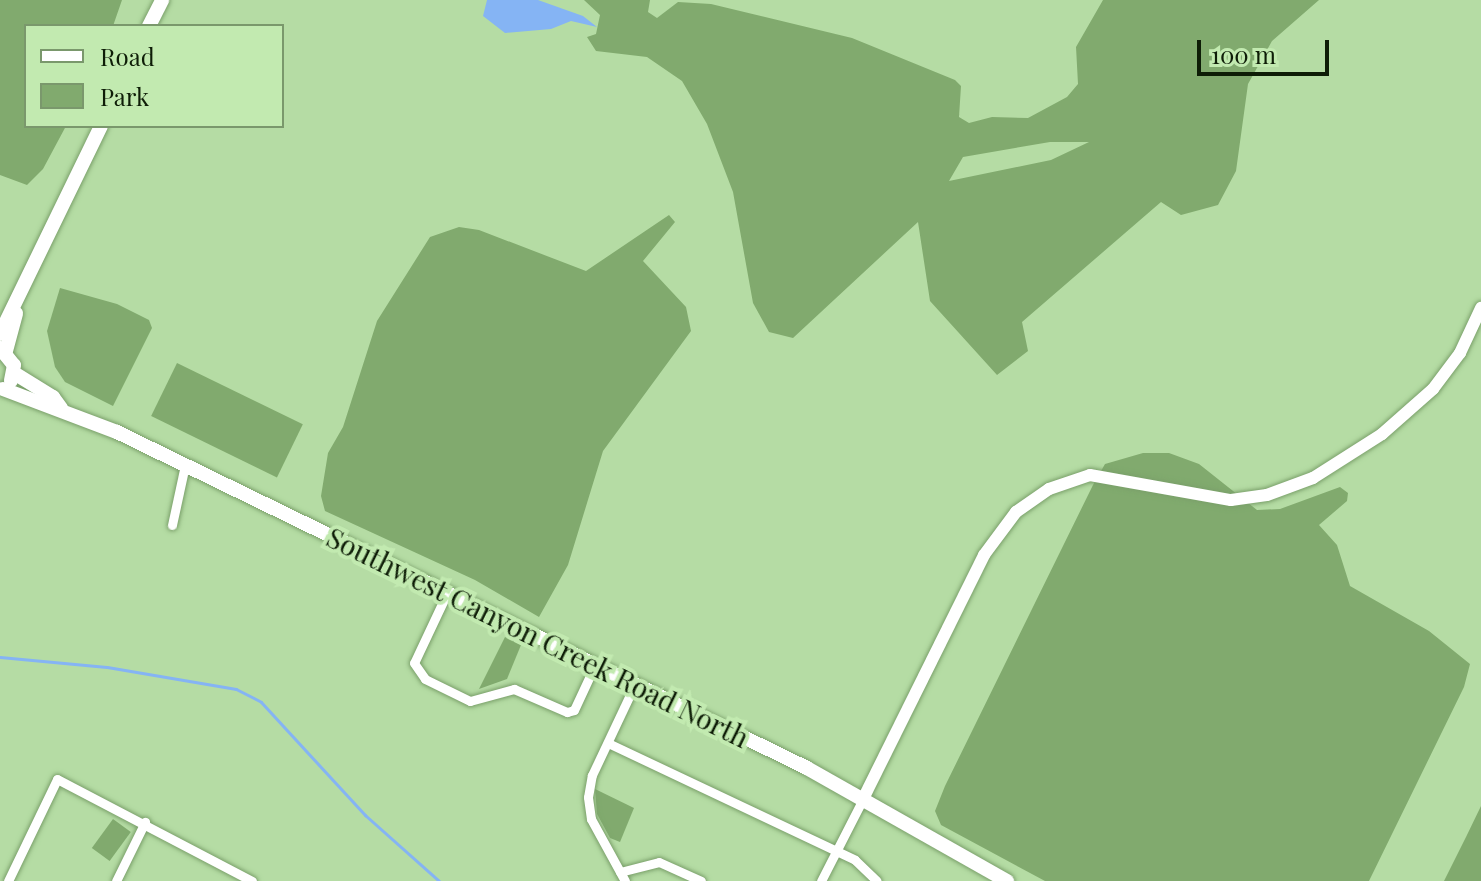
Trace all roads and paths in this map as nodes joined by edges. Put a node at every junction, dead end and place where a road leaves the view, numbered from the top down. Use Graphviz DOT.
graph roads {
  1 [pos="162,0"];
  2 [pos="150,24"];
  3 [pos="100,128"];
  4 [pos="16,304"];
  5 [pos="1481,308"];
  6 [pos="0,334"];
  7 [pos="3,350"];
  8 [pos="14,373"];
  9 [pos="2,390"];
  10 [pos="61,408"];
  11 [pos="185,465"];
  12 [pos="172,525"];
  13 [pos="447,593"];
  14 [pos="595,665"];
  15 [pos="635,684"];
  16 [pos="608,743"];
  17 [pos="864,797"];
  18 [pos="145,822"];
  19 [pos="836,851"];
  20 [pos="622,876"];
  21 [pos="8,881"];
  22 [pos="116,881"];
  23 [pos="252,881"];
  24 [pos="701,881"];
  25 [pos="821,881"];
  26 [pos="877,881"];
  27 [pos="1007,881"];
  1 -- 2 [label="main road"];
  3 -- 4 [label="main road"];
  4 -- 6 [label="main road"];
  4 -- 7 [label="main road"];
  5 -- 17 [label="street"];
  7 -- 8 [label="main road"];
  8 -- 9 [label="main road"];
  8 -- 10 [label="main road, Southwest Canyon Creek Road North"];
  9 -- 10 [label="main road, Southwest Canyon Creek Road North"];
  10 -- 11 [label="main road, Southwest Canyon Creek Road North"];
  11 -- 12 [label="street"];
  11 -- 13 [label="main road, Southwest Canyon Creek Road North"];
  13 -- 14 [label="main road, Southwest Canyon Creek Road North"];
  13 -- 14 [label="street"];
  14 -- 15 [label="main road, Southwest Canyon Creek Road North"];
  15 -- 16 [label="street"];
  15 -- 17 [label="main road, Southwest Canyon Creek Road North"];
  16 -- 19 [label="street"];
  16 -- 20 [label="street"];
  17 -- 19 [label="street"];
  17 -- 27 [label="main road, Southwest Canyon Creek Road North"];
  18 -- 21 [label="street"];
  18 -- 22 [label="street"];
  18 -- 23 [label="street"];
  19 -- 25 [label="street"];
  19 -- 26 [label="street"];
  20 -- 24 [label="street"];
}
